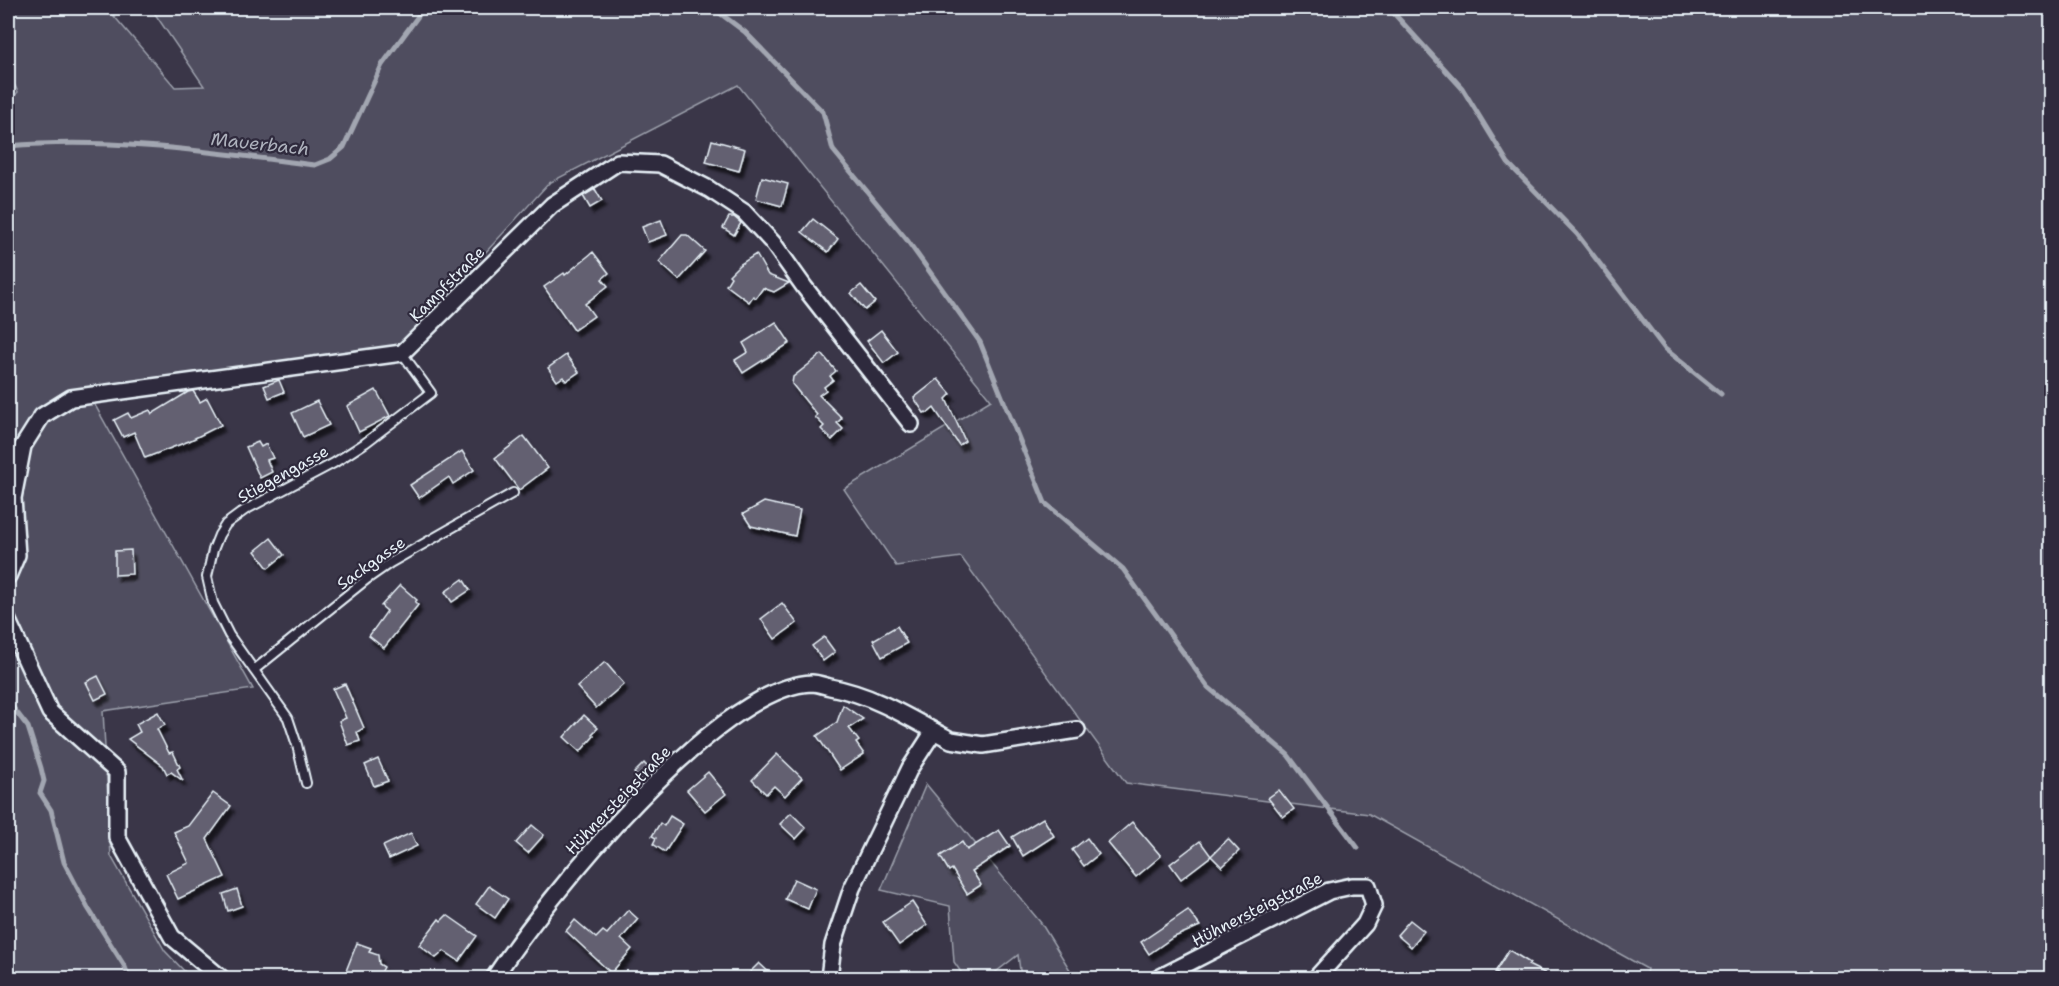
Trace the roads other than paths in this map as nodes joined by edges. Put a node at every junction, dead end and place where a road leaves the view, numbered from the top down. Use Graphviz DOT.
graph roads {
  1 [pos="402,353"];
  2 [pos="911,424"];
  3 [pos="513,494"];
  4 [pos="8,576"];
  5 [pos="8,621"];
  6 [pos="254,670"];
  7 [pos="1077,730"];
  8 [pos="934,731"];
  9 [pos="306,783"];
  10 [pos="221,978"];
  11 [pos="494,978"];
  12 [pos="829,978"];
  13 [pos="1159,978"];
  14 [pos="1316,978"];
  1 -- 2 [label="street, Kampfstraße"];
  1 -- 4 [label="street"];
  1 -- 6 [label="lane, Stiegengasse"];
  3 -- 6 [label="lane, Sackgasse"];
  5 -- 10 [label="street"];
  6 -- 9 [label="lane, Stiegengasse"];
  7 -- 8 [label="street, Hühnersteigstraße"];
  8 -- 11 [label="street, Hühnersteigstraße"];
  8 -- 12 [label="street"];
  13 -- 14 [label="street, Hühnersteigstraße"];
}
